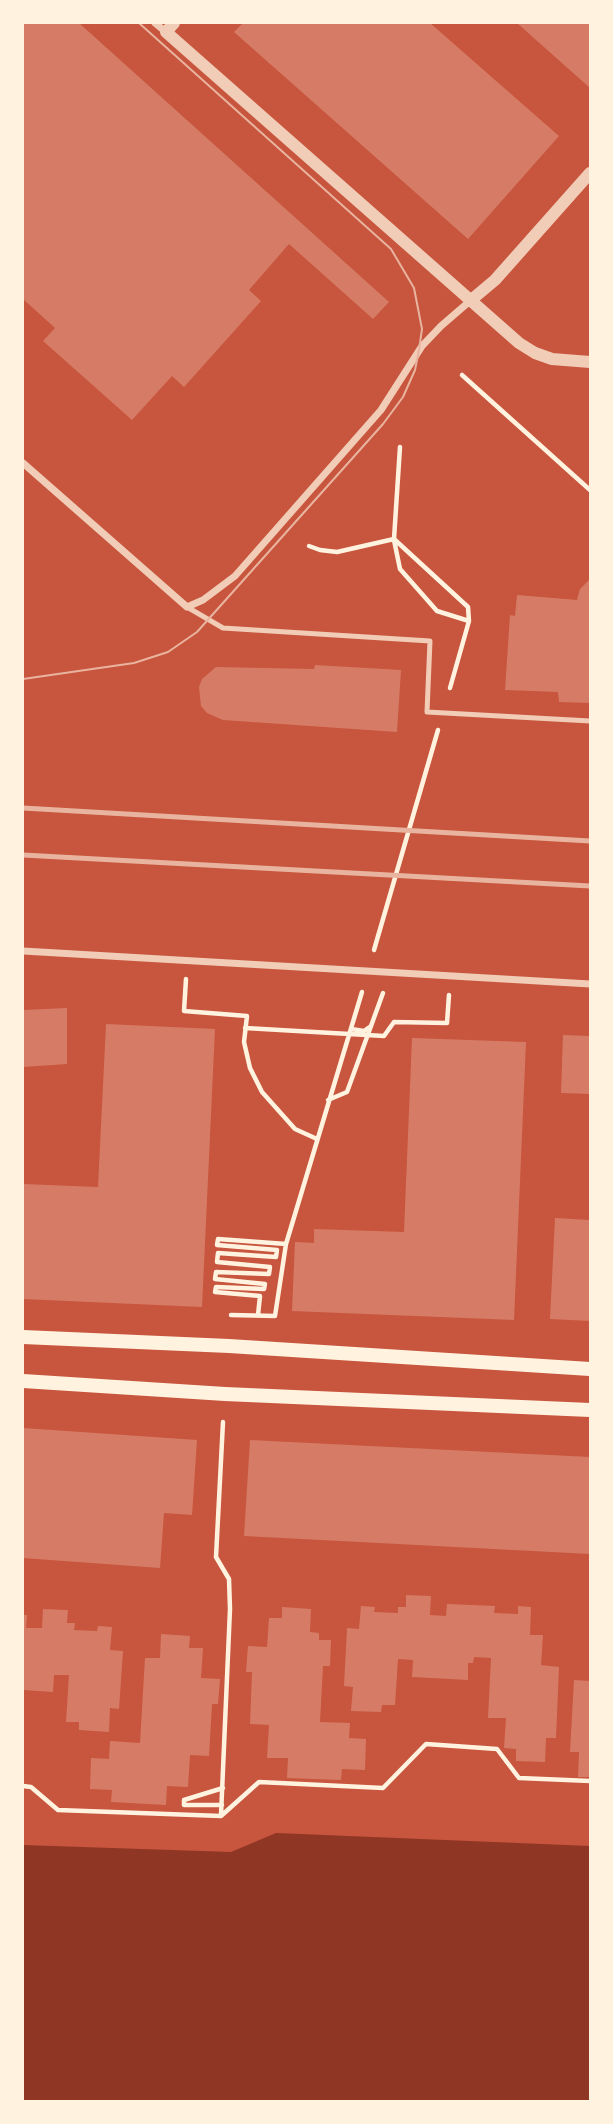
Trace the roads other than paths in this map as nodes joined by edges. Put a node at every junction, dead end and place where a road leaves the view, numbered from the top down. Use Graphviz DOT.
graph roads {
  1 [pos="155,23"];
  2 [pos="170,27"];
  3 [pos="590,173"];
  4 [pos="470,301"];
  5 [pos="590,362"];
  6 [pos="23,463"];
  7 [pos="187,607"];
  8 [pos="590,721"];
  9 [pos="23,951"];
  10 [pos="590,984"];
  11 [pos="23,1337"];
  12 [pos="590,1368"];
  13 [pos="23,1381"];
  14 [pos="590,1410"];
  1 -- 2 [label="street"];
  2 -- 4 [label="street"];
  3 -- 4 [label="street"];
  4 -- 5 [label="street"];
  4 -- 7 [label="street"];
  6 -- 7 [label="street"];
  7 -- 8 [label="lane"];
  9 -- 10 [label="street"];
  11 -- 12 [label="main road"];
  13 -- 14 [label="main road"];
}
